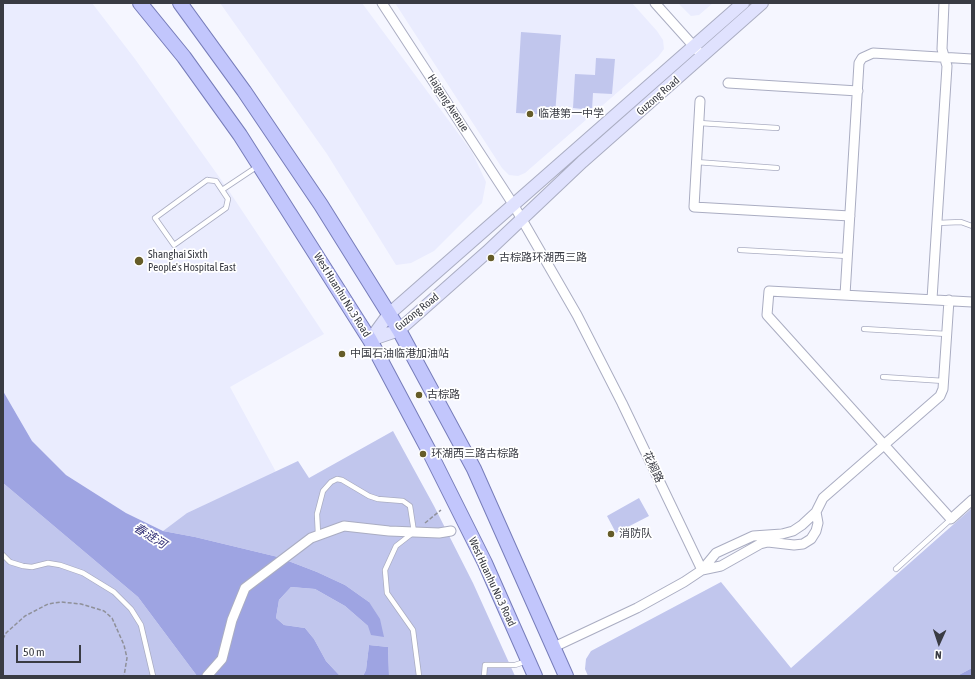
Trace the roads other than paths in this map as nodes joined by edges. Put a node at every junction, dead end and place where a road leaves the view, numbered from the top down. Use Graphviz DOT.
graph roads {
  1 [pos="140,3"];
  2 [pos="180,3"];
  3 [pos="382,3"];
  4 [pos="655,3"];
  5 [pos="743,3"];
  6 [pos="762,3"];
  7 [pos="944,3"];
  8 [pos="694,46"];
  9 [pos="702,57"];
  10 [pos="944,58"];
  11 [pos="972,59"];
  12 [pos="728,83"];
  13 [pos="858,91"];
  14 [pos="700,101"];
  15 [pos="698,123"];
  16 [pos="777,128"];
  17 [pos="696,162"];
  18 [pos="259,165"];
  19 [pos="777,168"];
  20 [pos="222,190"];
  21 [pos="513,204"];
  22 [pos="850,216"];
  23 [pos="522,218"];
  24 [pos="937,223"];
  25 [pos="972,226"];
  26 [pos="740,250"];
  27 [pos="847,256"];
  28 [pos="845,295"];
  29 [pos="932,300"];
  30 [pos="950,300"];
  31 [pos="972,302"];
  32 [pos="389,314"];
  33 [pos="864,329"];
  34 [pos="399,330"];
  35 [pos="947,334"];
  36 [pos="370,340"];
  37 [pos="883,377"];
  38 [pos="944,381"];
  39 [pos="885,446"];
  40 [pos="972,500"];
  41 [pos="816,512"];
  42 [pos="951,519"];
  43 [pos="451,531"];
  44 [pos="414,532"];
  45 [pos="315,536"];
  46 [pos="3,555"];
  47 [pos="896,569"];
  48 [pos="702,570"];
  49 [pos="554,648"];
  50 [pos="528,660"];
  51 [pos="153,676"];
  52 [pos="207,676"];
  53 [pos="419,676"];
  54 [pos="484,676"];
  55 [pos="535,676"];
  56 [pos="566,676"];
  1 -- 18 [label="main road, West Huanhu No.3 Road"];
  2 -- 32 [label="main road"];
  3 -- 21 [label="street, Haigang Avenue"];
  4 -- 8 [label="street"];
  5 -- 8 [label="street, Guzong Road"];
  6 -- 9 [label="street, Guzong Road"];
  7 -- 10 [label="street"];
  8 -- 9 [label="street"];
  8 -- 21 [label="street, Guzong Road"];
  9 -- 23 [label="street, Guzong Road"];
  10 -- 11 [label="street"];
  10 -- 13 [label="street"];
  10 -- 24 [label="street"];
  12 -- 13 [label="street"];
  13 -- 22 [label="street"];
  14 -- 15 [label="street"];
  15 -- 16 [label="lane"];
  15 -- 17 [label="street"];
  17 -- 19 [label="lane"];
  17 -- 22 [label="street"];
  18 -- 20 [label="lane"];
  18 -- 36 [label="main road, West Huanhu No.3 Road"];
  20 -- 20 [label="lane"];
  21 -- 23 [label="street, Haigang Avenue"];
  21 -- 32 [label="street, Guzong Road"];
  22 -- 27 [label="street"];
  23 -- 34 [label="street, Guzong Road"];
  23 -- 48 [label="street, 花榈路"];
  24 -- 25 [label="lane"];
  24 -- 29 [label="street"];
  26 -- 27 [label="lane"];
  27 -- 28 [label="street"];
  28 -- 29 [label="street"];
  28 -- 39 [label="street"];
  29 -- 30 [label="street"];
  30 -- 31 [label="street"];
  30 -- 35 [label="street"];
  32 -- 34 [label="main road"];
  32 -- 36 [label="street, Guzong Road"];
  33 -- 35 [label="lane"];
  34 -- 36 [label="street, Guzong Road"];
  34 -- 49 [label="main road"];
  35 -- 38 [label="street"];
  36 -- 50 [label="main road, West Huanhu No.3 Road"];
  37 -- 38 [label="lane"];
  38 -- 39 [label="street"];
  39 -- 41 [label="street"];
  39 -- 42 [label="street"];
  40 -- 42 [label="street"];
  41 -- 48 [label="street"];
  41 -- 48 [label="street"];
  42 -- 47 [label="lane"];
  43 -- 44 [label="street"];
  44 -- 45 [label="street"];
  44 -- 45 [label="lane"];
  44 -- 53 [label="lane"];
  45 -- 52 [label="street"];
  46 -- 51 [label="lane"];
  48 -- 49 [label="street"];
  49 -- 56 [label="main road"];
  50 -- 54 [label="lane"];
  50 -- 55 [label="main road, West Huanhu No.3 Road"];
}
